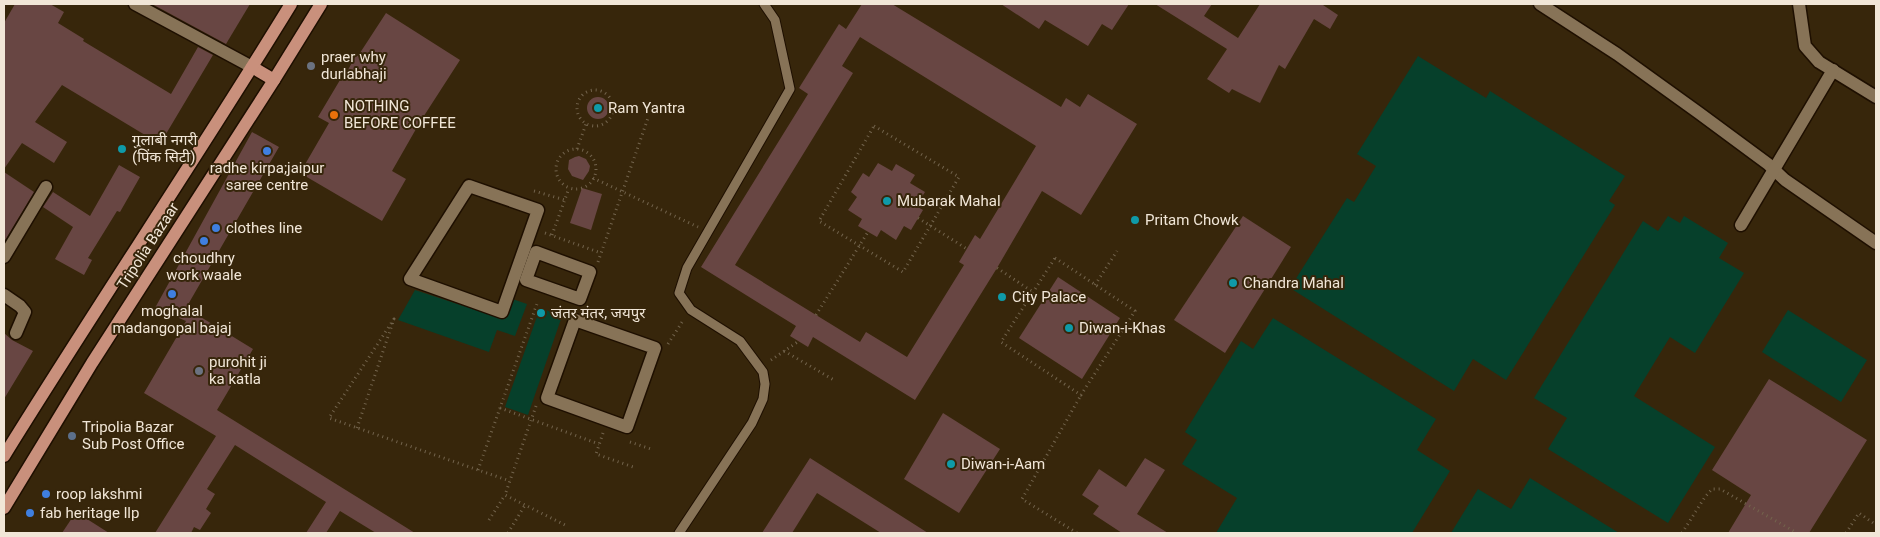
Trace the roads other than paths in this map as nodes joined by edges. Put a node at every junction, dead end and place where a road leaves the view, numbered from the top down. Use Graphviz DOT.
graph roads {
  1 [pos="135,4"];
  2 [pos="291,4"];
  3 [pos="321,4"];
  4 [pos="764,4"];
  5 [pos="1540,4"];
  6 [pos="1799,4"];
  7 [pos="252,67"];
  8 [pos="1833,70"];
  9 [pos="274,80"];
  10 [pos="1876,97"];
  11 [pos="1774,170"];
  12 [pos="46,187"];
  13 [pos="1741,225"];
  14 [pos="532,228"];
  15 [pos="1876,243"];
  16 [pos="4,257"];
  17 [pos="593,271"];
  18 [pos="4,295"];
  19 [pos="16,333"];
  20 [pos="655,348"];
  21 [pos="4,456"];
  22 [pos="4,508"];
  23 [pos="679,533"];
  1 -- 7 [label="street"];
  2 -- 7 [label="main road, Tripolia Bazaar"];
  3 -- 9 [label="main road, Tripolia Bazaar"];
  4 -- 23 [label="lane"];
  5 -- 11 [label="street"];
  6 -- 8 [label="street"];
  7 -- 9 [label="main road"];
  7 -- 21 [label="main road, Tripolia Bazaar"];
  8 -- 10 [label="street"];
  8 -- 11 [label="street"];
  9 -- 22 [label="main road, Tripolia Bazaar"];
  11 -- 13 [label="street"];
  11 -- 15 [label="street"];
  12 -- 16 [label="street"];
  14 -- 14 [label="street"];
  17 -- 17 [label="street"];
  18 -- 19 [label="street"];
  20 -- 20 [label="street"];
}
